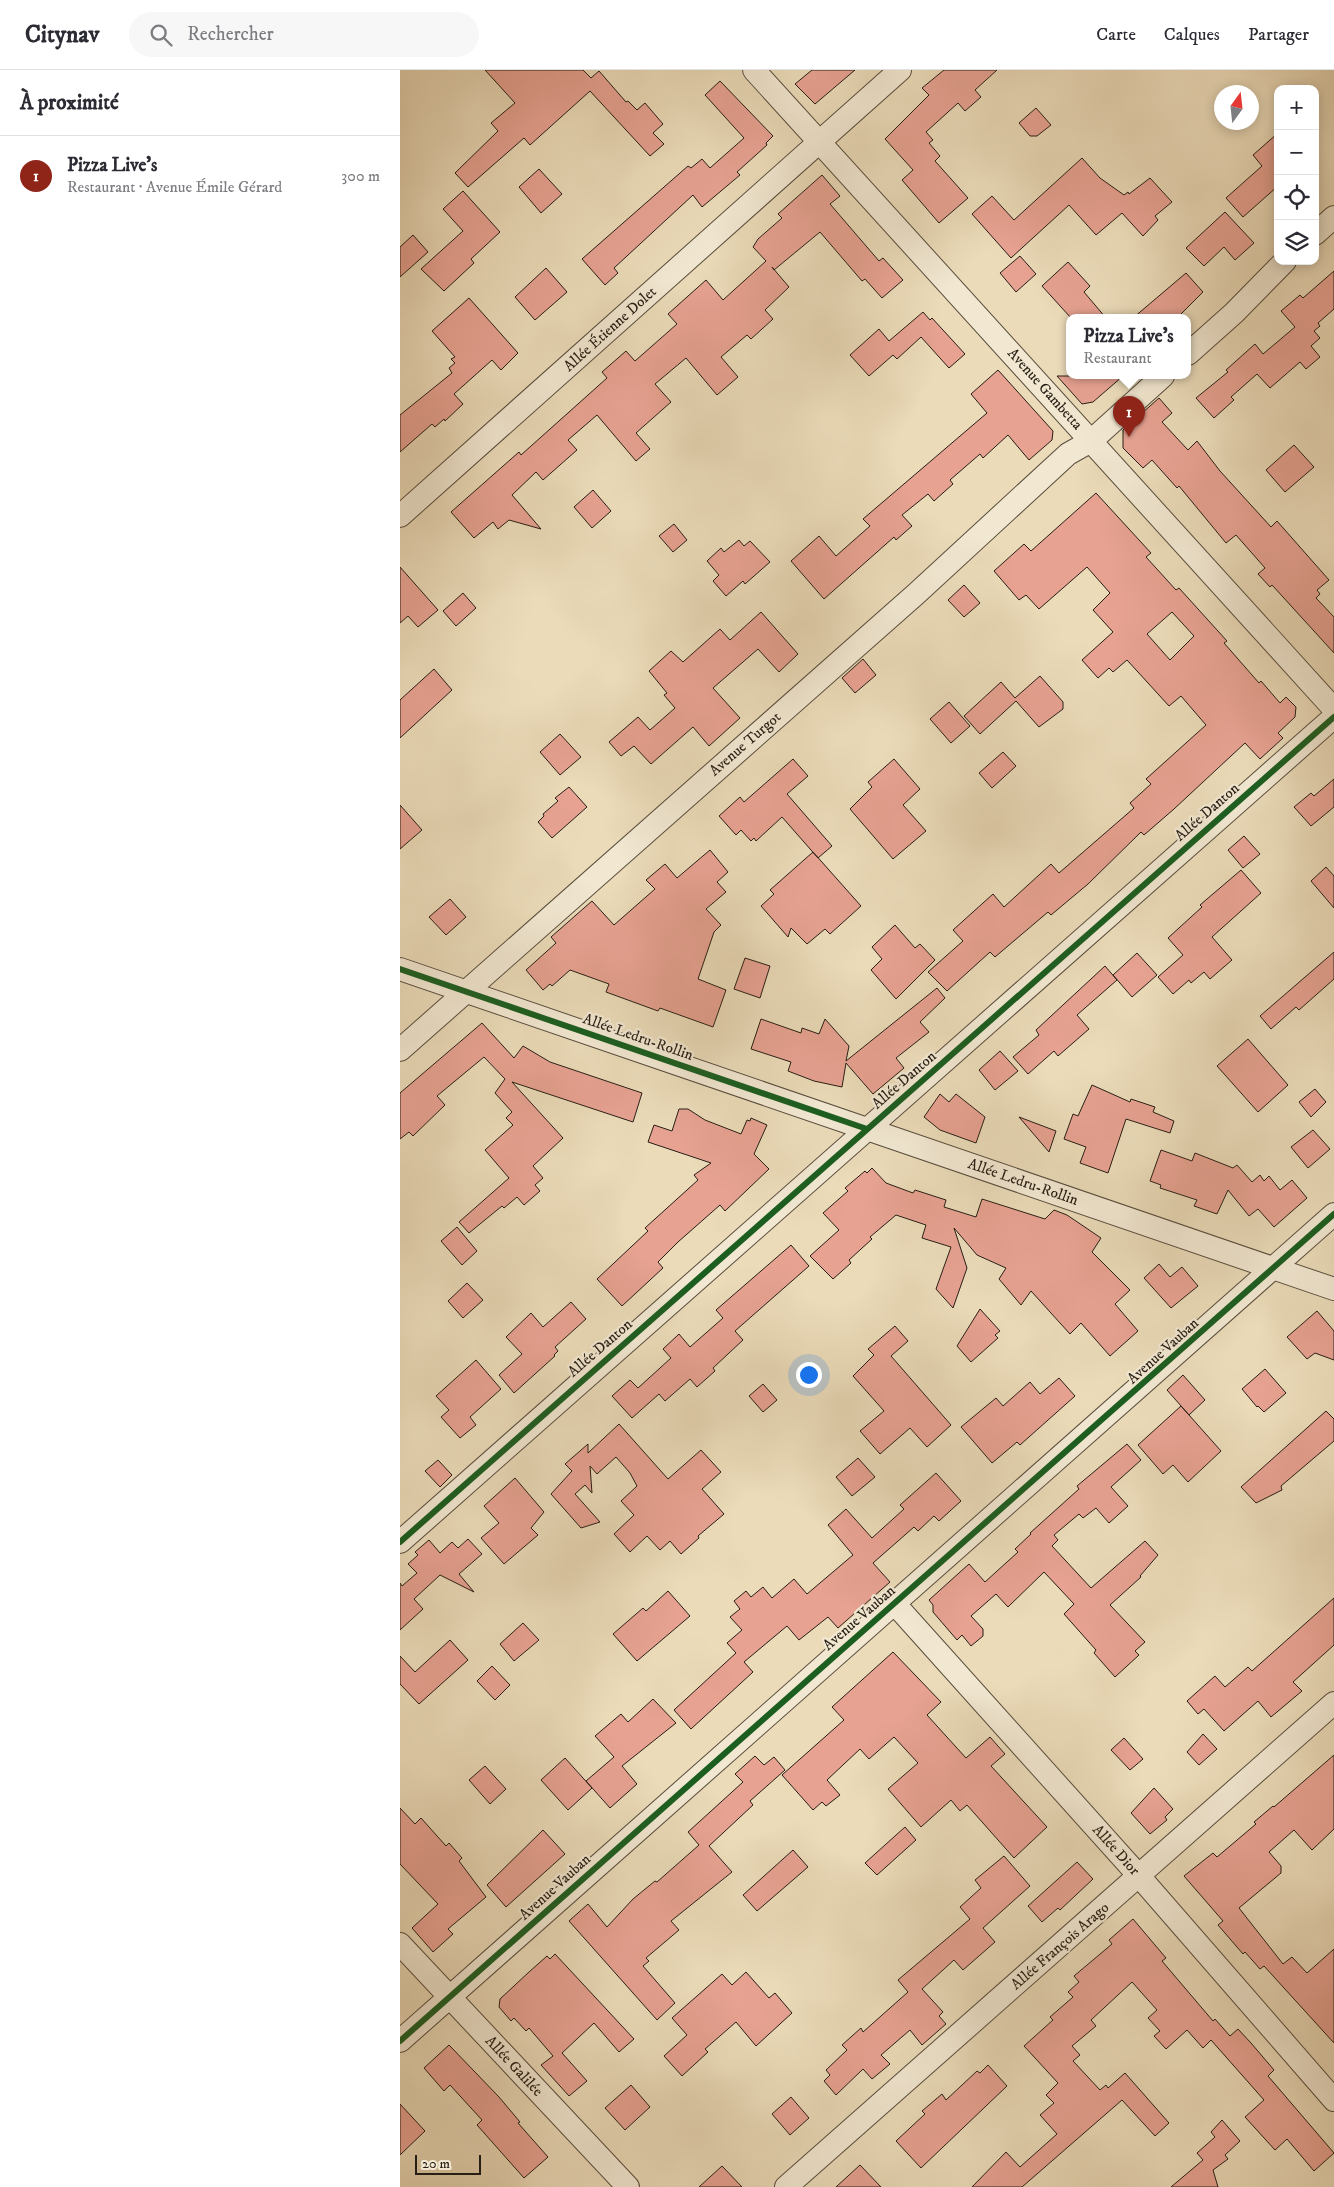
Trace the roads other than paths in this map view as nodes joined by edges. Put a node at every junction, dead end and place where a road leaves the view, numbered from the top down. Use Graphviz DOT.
graph roads {
  1 [pos="754,70"];
  2 [pos="900,70"];
  3 [pos="821,142"];
  4 [pos="1334,217"];
  5 [pos="1319,230"];
  6 [pos="1281,265"];
  7 [pos="1191,351"];
  8 [pos="1160,379"];
  9 [pos="1091,441"];
  10 [pos="400,516"];
  11 [pos="1334,709"];
  12 [pos="1334,717"];
  13 [pos="400,969"];
  14 [pos="465,991"];
  15 [pos="400,1050"];
  16 [pos="867,1129"];
  17 [pos="1334,1214"];
  18 [pos="1274,1268"];
  19 [pos="1334,1289"];
  20 [pos="400,1542"];
  21 [pos="894,1603"];
  22 [pos="1334,1703"];
  23 [pos="1139,1876"];
  24 [pos="400,1944"];
  25 [pos="450,1997"];
  26 [pos="400,2041"];
  27 [pos="1334,2100"];
  28 [pos="628,2187"];
  29 [pos="786,2187"];
  1 -- 3 [label="street, Avenue Gambetta"];
  2 -- 3 [label="street, Allée Étienne Dolet"];
  3 -- 9 [label="street, Avenue Gambetta"];
  3 -- 10 [label="street, Allée Étienne Dolet"];
  4 -- 5 [label="street"];
  6 -- 7 [label="street"];
  8 -- 9 [label="street, Avenue Turgot"];
  9 -- 11 [label="street, Avenue Gambetta"];
  9 -- 14 [label="street, Avenue Turgot"];
  12 -- 16 [label="street, Allée Danton"];
  13 -- 14 [label="street, Allée Ledru-Rollin"];
  14 -- 15 [label="street, Avenue Turgot"];
  14 -- 16 [label="street, Allée Ledru-Rollin"];
  16 -- 18 [label="street, Allée Ledru-Rollin"];
  16 -- 20 [label="street, Allée Danton"];
  17 -- 18 [label="street, Avenue Vauban"];
  18 -- 19 [label="street, Allée Ledru-Rollin"];
  18 -- 21 [label="street, Avenue Vauban"];
  21 -- 23 [label="street, Allée Dior"];
  21 -- 25 [label="street, Avenue Vauban"];
  22 -- 23 [label="street, Allée François Arago"];
  23 -- 27 [label="street, Allée Dior"];
  23 -- 29 [label="street, Allée François Arago"];
  24 -- 25 [label="street, Allée Galilée"];
  25 -- 26 [label="street, Avenue Vauban"];
  25 -- 28 [label="street, Allée Galilée"];
}
